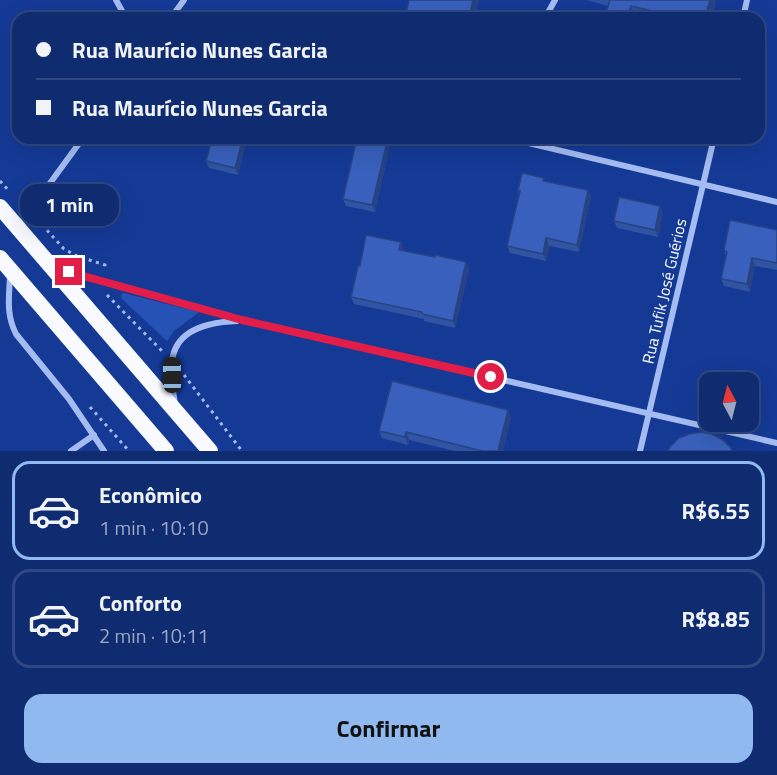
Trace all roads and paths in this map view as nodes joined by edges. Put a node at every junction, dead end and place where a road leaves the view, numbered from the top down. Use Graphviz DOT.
graph roads {
  1 [pos="79,144"];
  2 [pos="532,144"];
  3 [pos="713,144"];
  4 [pos="0,182"];
  5 [pos="703,185"];
  6 [pos="5,200"];
  7 [pos="777,202"];
  8 [pos="39,220"];
  9 [pos="18,228"];
  10 [pos="5,264"];
  11 [pos="105,265"];
  12 [pos="52,267"];
  13 [pos="102,291"];
  14 [pos="242,320"];
  15 [pos="159,348"];
  16 [pos="180,371"];
  17 [pos="176,411"];
  18 [pos="649,413"];
  19 [pos="94,435"];
  20 [pos="777,443"];
  21 [pos="71,451"];
  22 [pos="104,451"];
  23 [pos="166,451"];
  24 [pos="210,451"];
  25 [pos="242,451"];
  26 [pos="640,451"];
  1 -- 9 [label="street"];
  2 -- 5 [label="street"];
  3 -- 5 [label="street, Rua Tufik José Guérios"];
  4 -- 6 [label="path"];
  5 -- 7 [label="street"];
  5 -- 18 [label="street, Rua Tufik José Guérios"];
  6 -- 9 [label="highway"];
  8 -- 11 [label="path"];
  9 -- 12 [label="highway"];
  10 -- 19 [label="street"];
  10 -- 23 [label="highway"];
  12 -- 14 [label="street"];
  12 -- 17 [label="highway"];
  13 -- 15 [label="path"];
  14 -- 17 [label="street"];
  14 -- 18 [label="street"];
  16 -- 25 [label="path"];
  17 -- 24 [label="highway"];
  18 -- 20 [label="street"];
  18 -- 26 [label="street, Rua Tufik José Guérios"];
  19 -- 21 [label="street"];
  19 -- 22 [label="street"];
}
